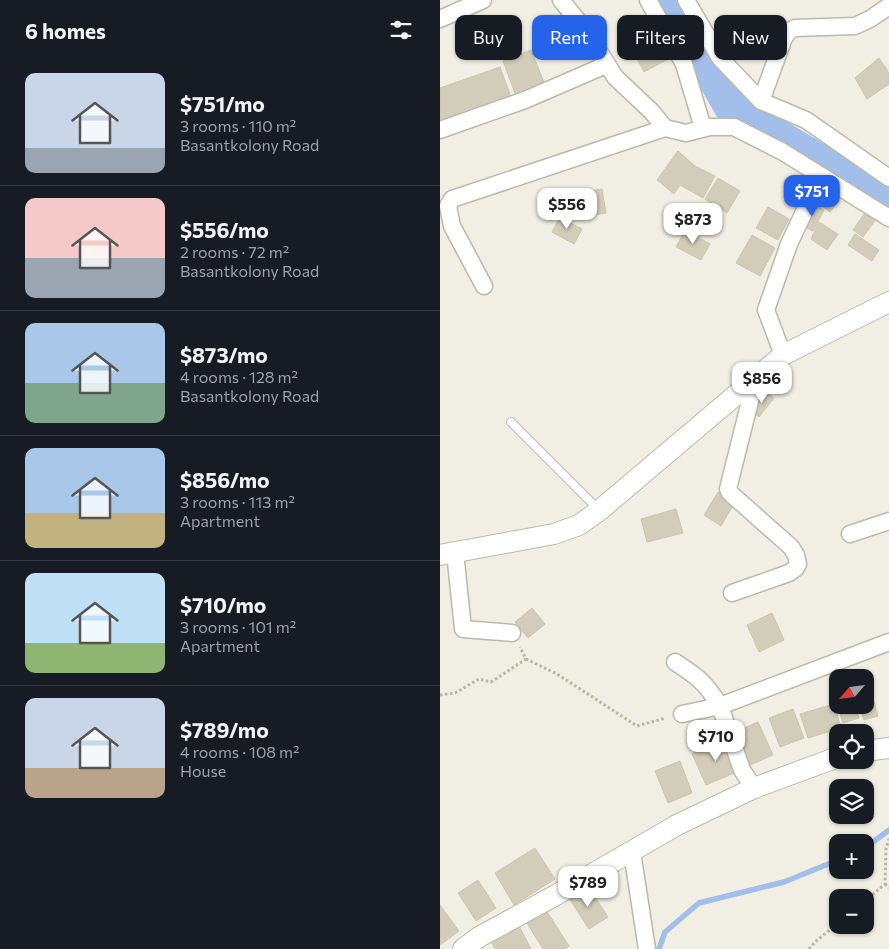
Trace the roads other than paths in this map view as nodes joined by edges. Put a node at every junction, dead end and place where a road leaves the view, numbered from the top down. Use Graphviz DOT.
graph roads {
  1 [pos="483,0"];
  2 [pos="561,0"];
  3 [pos="648,0"];
  4 [pos="686,0"];
  5 [pos="889,6"];
  6 [pos="440,19"];
  7 [pos="606,65"];
  8 [pos="761,101"];
  9 [pos="665,128"];
  10 [pos="703,128"];
  11 [pos="440,130"];
  12 [pos="821,176"];
  13 [pos="889,178"];
  14 [pos="889,218"];
  15 [pos="484,286"];
  16 [pos="889,302"];
  17 [pos="783,355"];
  18 [pos="756,377"];
  19 [pos="511,422"];
  20 [pos="600,510"];
  21 [pos="889,521"];
  22 [pos="850,534"];
  23 [pos="447,553"];
  24 [pos="732,593"];
  25 [pos="512,633"];
  26 [pos="889,642"];
  27 [pos="675,662"];
  28 [pos="720,706"];
  29 [pos="682,714"];
  30 [pos="889,748"];
  31 [pos="874,750"];
  32 [pos="829,761"];
  33 [pos="754,788"];
  34 [pos="632,852"];
  35 [pos="463,949"];
  36 [pos="647,949"];
  1 -- 6 [label="street"];
  2 -- 7 [label="street"];
  3 -- 10 [label="street"];
  4 -- 8 [label="street"];
  5 -- 8 [label="street"];
  7 -- 9 [label="street"];
  7 -- 11 [label="street"];
  8 -- 13 [label="street"];
  9 -- 10 [label="street"];
  9 -- 15 [label="street"];
  10 -- 12 [label="street"];
  12 -- 14 [label="street"];
  12 -- 17 [label="street"];
  16 -- 17 [label="street"];
  17 -- 18 [label="street"];
  18 -- 20 [label="street"];
  18 -- 24 [label="street"];
  19 -- 20 [label="lane"];
  20 -- 23 [label="street"];
  21 -- 22 [label="street"];
  23 -- 25 [label="street"];
  26 -- 28 [label="street"];
  27 -- 28 [label="street"];
  28 -- 29 [label="street"];
  28 -- 33 [label="street"];
  30 -- 31 [label="street"];
  32 -- 33 [label="street"];
  33 -- 34 [label="street"];
  34 -- 35 [label="street"];
  34 -- 36 [label="street"];
}
